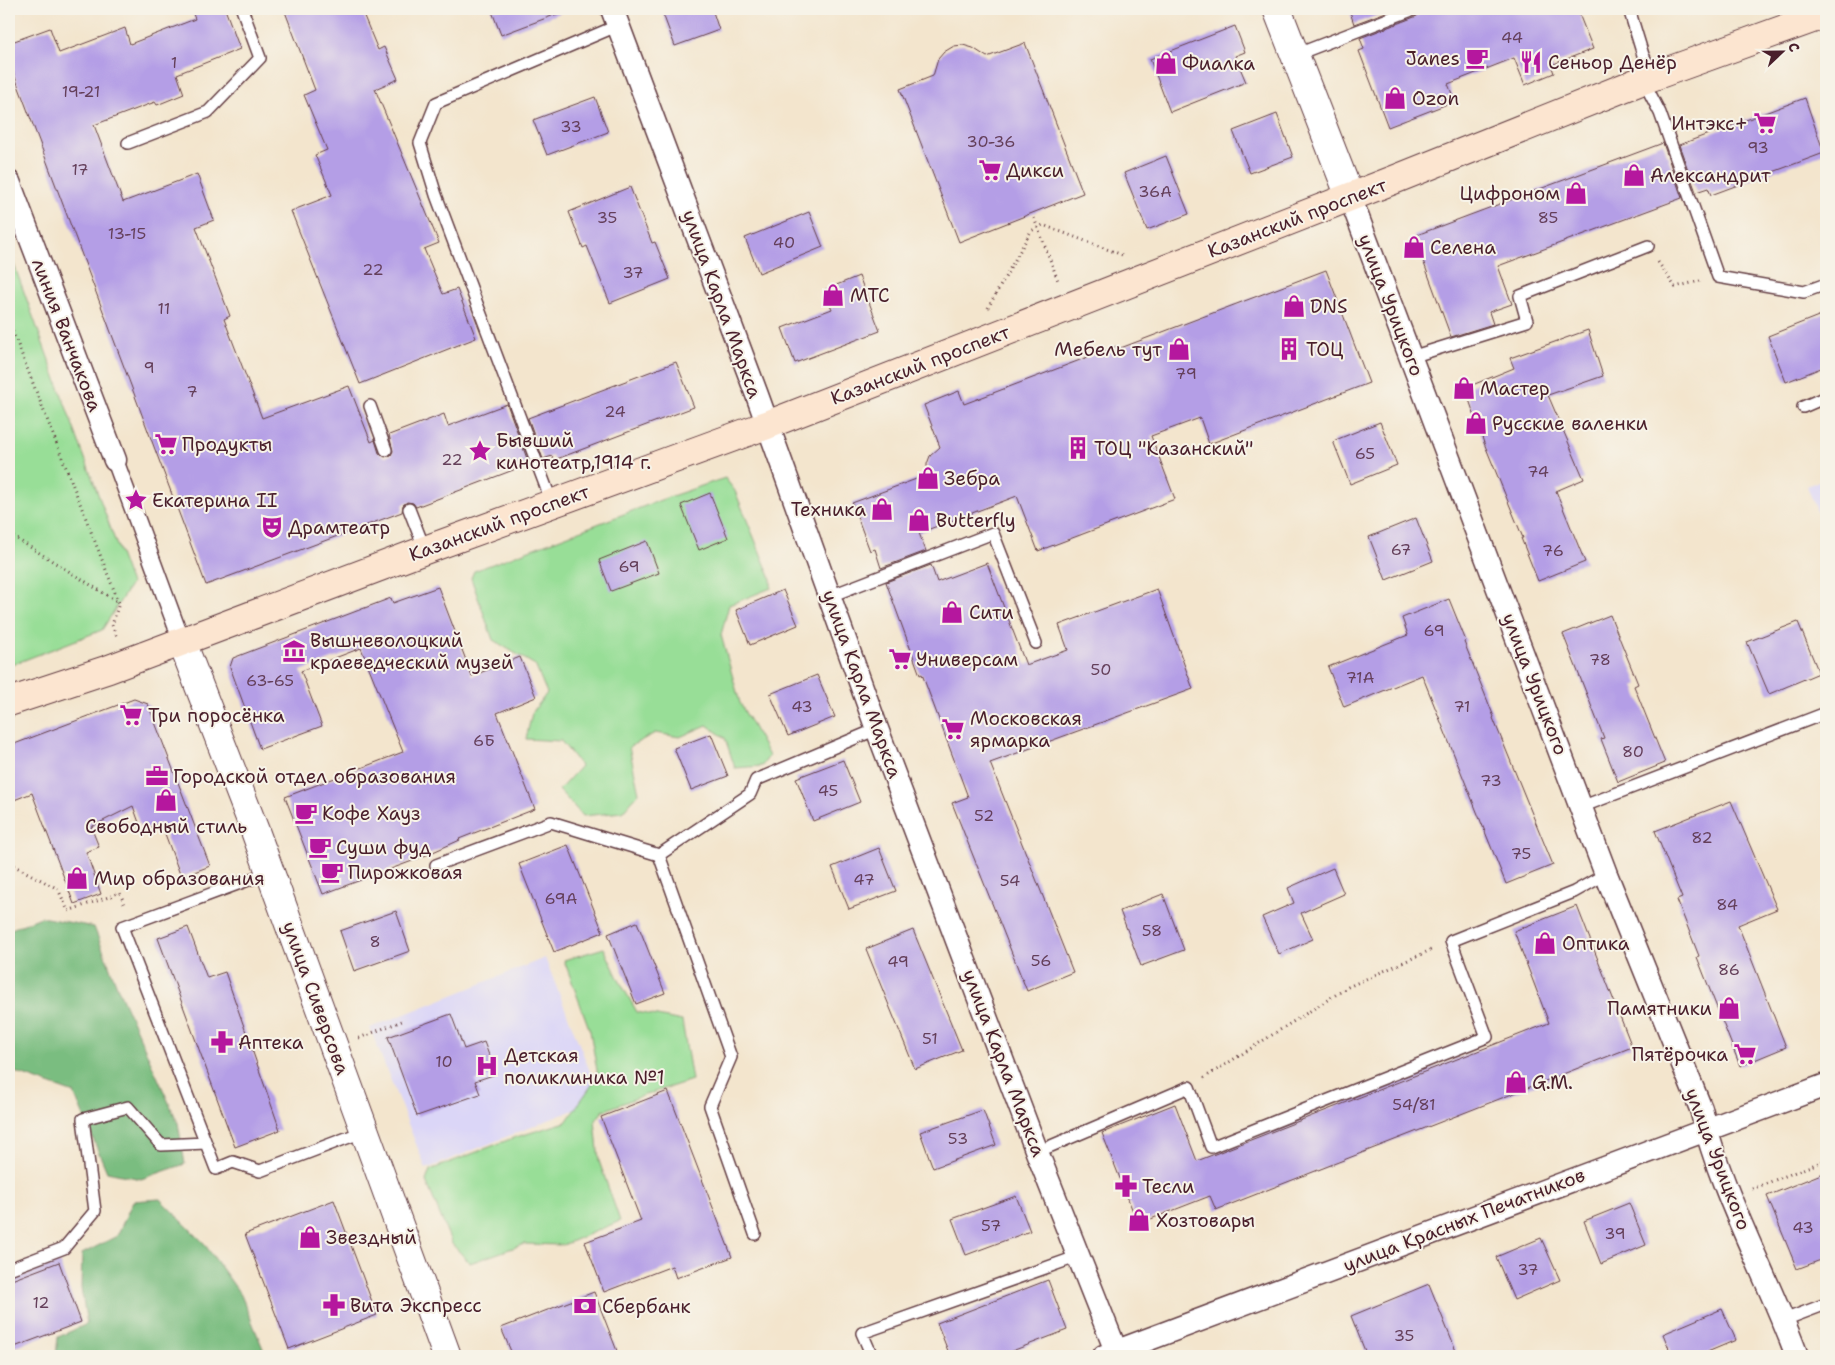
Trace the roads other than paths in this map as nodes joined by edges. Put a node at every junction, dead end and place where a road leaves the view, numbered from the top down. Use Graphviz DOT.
graph roads {
  1 [pos="242,9"];
  2 [pos="1277,9"];
  3 [pos="1414,9"];
  4 [pos="1629,9"];
  5 [pos="1822,13"];
  6 [pos="616,17"];
  7 [pos="1295,55"];
  8 [pos="1648,78"];
  9 [pos="128,143"];
  10 [pos="9,182"];
  11 [pos="1350,197"];
  12 [pos="1648,246"];
  13 [pos="1826,284"];
  14 [pos="1411,357"];
  15 [pos="1826,397"];
  16 [pos="370,406"];
  17 [pos="1802,407"];
  18 [pos="767,425"];
  19 [pos="386,450"];
  20 [pos="115,460"];
  21 [pos="552,503"];
  22 [pos="409,509"];
  23 [pos="425,550"];
  24 [pos="830,596"];
  25 [pos="182,642"];
  26 [pos="1036,643"];
  27 [pos="9,702"];
  28 [pos="1826,713"];
  29 [pos="877,729"];
  30 [pos="1582,807"];
  31 [pos="659,855"];
  32 [pos="436,865"];
  33 [pos="270,872"];
  34 [pos="1606,874"];
  35 [pos="1826,1085"];
  36 [pos="1705,1129"];
  37 [pos="365,1131"];
  38 [pos="206,1142"];
  39 [pos="1038,1152"];
  40 [pos="755,1234"];
  41 [pos="1080,1256"];
  42 [pos="9,1269"];
  43 [pos="1826,1304"];
  44 [pos="1784,1320"];
  45 [pos="1113,1354"];
  46 [pos="447,1356"];
  47 [pos="872,1356"];
  48 [pos="1797,1356"];
  1 -- 9 [label="lane"];
  2 -- 7 [label="street, улица Урицкого"];
  3 -- 7 [label="lane"];
  4 -- 8 [label="lane"];
  5 -- 8 [label="main road, Казанский проспект"];
  6 -- 18 [label="street, улица Карла Маркса"];
  6 -- 21 [label="lane"];
  7 -- 11 [label="street, улица Урицкого"];
  8 -- 11 [label="main road, Казанский проспект"];
  8 -- 13 [label="lane"];
  10 -- 20 [label="street, линия Ванчакова"];
  11 -- 14 [label="street, улица Урицкого"];
  11 -- 18 [label="main road, Казанский проспект"];
  12 -- 14 [label="lane"];
  14 -- 30 [label="street, улица Урицкого"];
  15 -- 17 [label="lane"];
  16 -- 19 [label="lane"];
  18 -- 21 [label="main road, Казанский проспект"];
  18 -- 24 [label="street, улица Карла Маркса"];
  20 -- 25 [label="street"];
  21 -- 23 [label="main road, Казанский проспект"];
  22 -- 23 [label="lane"];
  23 -- 25 [label="main road, Казанский проспект"];
  24 -- 26 [label="lane"];
  24 -- 29 [label="street, улица Карла Маркса"];
  25 -- 27 [label="main road, Казанский проспект"];
  25 -- 33 [label="street, улица Сиверсова"];
  28 -- 30 [label="lane"];
  29 -- 31 [label="lane"];
  29 -- 39 [label="street, улица Карла Маркса"];
  30 -- 34 [label="street, улица Урицкого"];
  31 -- 32 [label="lane"];
  31 -- 40 [label="lane"];
  33 -- 37 [label="street, улица Сиверсова"];
  33 -- 38 [label="lane"];
  34 -- 36 [label="street, улица Урицкого"];
  34 -- 39 [label="lane"];
  35 -- 36 [label="street, улица Красных Печатников"];
  36 -- 44 [label="street, улица Урицкого"];
  36 -- 45 [label="street, улица Красных Печатников"];
  37 -- 38 [label="lane"];
  37 -- 46 [label="street, улица Сиверсова"];
  38 -- 42 [label="lane"];
  39 -- 41 [label="street, улица Карла Маркса"];
  41 -- 45 [label="street, улица Карла Маркса"];
  41 -- 47 [label="lane"];
  43 -- 44 [label="lane"];
  44 -- 48 [label="street, улица Урицкого"];
}
